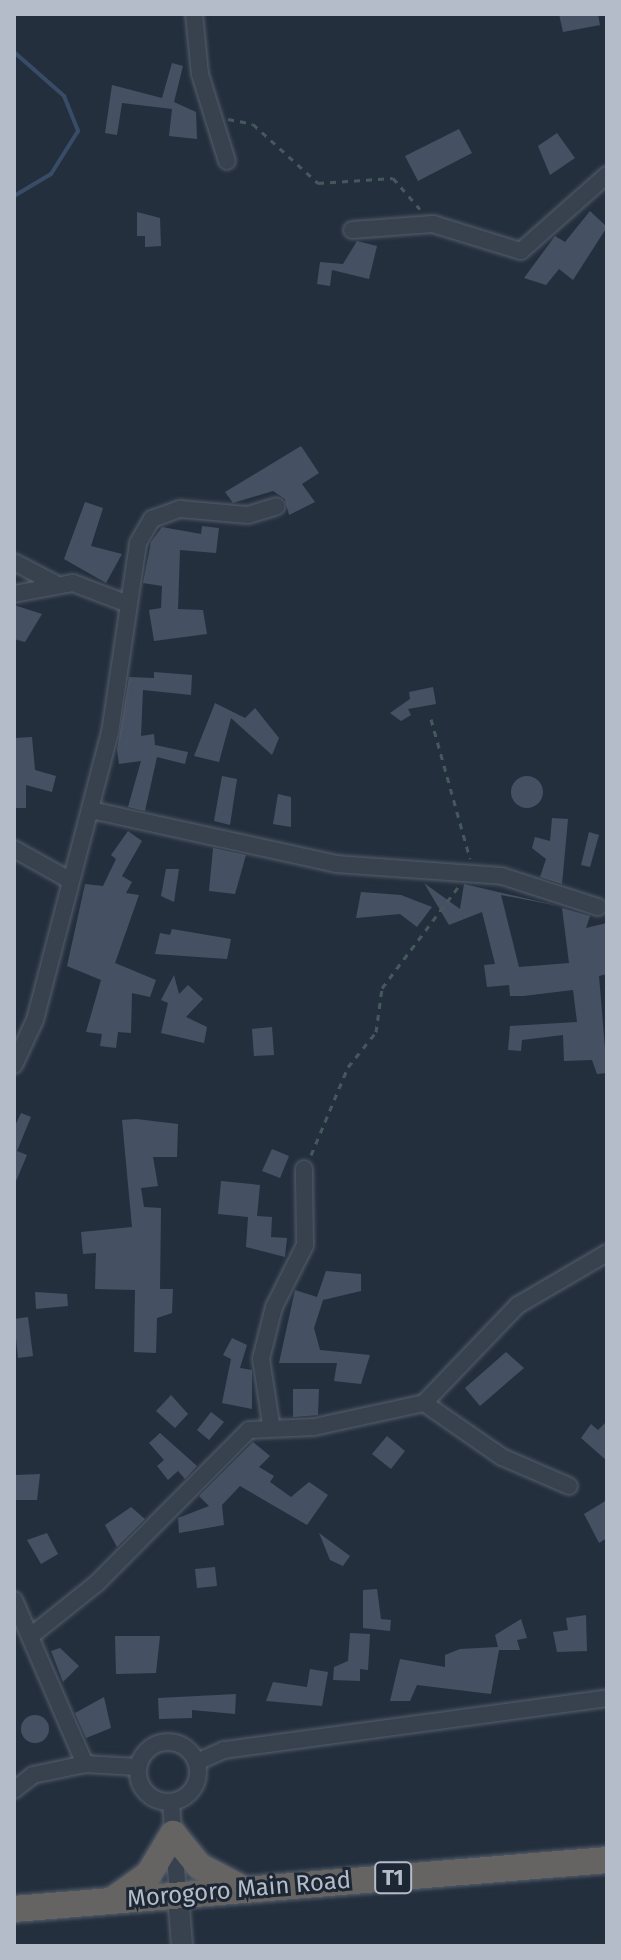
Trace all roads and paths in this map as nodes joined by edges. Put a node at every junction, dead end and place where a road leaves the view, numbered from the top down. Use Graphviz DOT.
graph roads {
  1 [pos="194,14"];
  2 [pos="214,118"];
  3 [pos="227,161"];
  4 [pos="607,175"];
  5 [pos="433,224"];
  6 [pos="352,230"];
  7 [pos="277,506"];
  8 [pos="14,562"];
  9 [pos="54,583"];
  10 [pos="14,594"];
  11 [pos="128,604"];
  12 [pos="431,719"];
  13 [pos="91,810"];
  14 [pos="14,849"];
  15 [pos="470,874"];
  16 [pos="71,881"];
  17 [pos="598,907"];
  18 [pos="14,1065"];
  19 [pos="304,1169"];
  20 [pos="607,1253"];
  21 [pos="424,1403"];
  22 [pos="271,1424"];
  23 [pos="569,1486"];
  24 [pos="14,1600"];
  25 [pos="32,1635"];
  26 [pos="607,1698"];
  27 [pos="197,1762"];
  28 [pos="85,1764"];
  29 [pos="137,1767"];
  30 [pos="14,1790"];
  31 [pos="171,1803"];
  32 [pos="173,1834"];
  33 [pos="607,1860"];
  34 [pos="247,1890"];
  35 [pos="178,1895"];
  36 [pos="110,1901"];
  37 [pos="14,1909"];
  38 [pos="182,1946"];
  1 -- 2 [label="street"];
  2 -- 3 [label="street"];
  2 -- 5 [label="path"];
  4 -- 5 [label="street"];
  5 -- 6 [label="street"];
  7 -- 11 [label="street"];
  8 -- 9 [label="street"];
  9 -- 10 [label="street"];
  9 -- 11 [label="street"];
  11 -- 13 [label="street"];
  12 -- 15 [label="path"];
  13 -- 15 [label="street"];
  13 -- 16 [label="street"];
  14 -- 16 [label="street"];
  15 -- 17 [label="street"];
  15 -- 19 [label="path"];
  16 -- 18 [label="street"];
  19 -- 22 [label="street"];
  20 -- 21 [label="street"];
  21 -- 22 [label="street"];
  21 -- 23 [label="street"];
  22 -- 25 [label="street"];
  24 -- 25 [label="street"];
  25 -- 28 [label="street"];
  26 -- 27 [label="street"];
  27 -- 29 [label="street"];
  27 -- 31 [label="street"];
  28 -- 29 [label="street"];
  28 -- 30 [label="street"];
  29 -- 31 [label="street"];
  31 -- 32 [label="street"];
  32 -- 34 [label="highway"];
  32 -- 35 [label="street"];
  32 -- 36 [label="highway"];
  33 -- 34 [label="highway, Morogoro Main Road / T1"];
  34 -- 35 [label="highway, Morogoro Main Road / T1"];
  35 -- 36 [label="highway, Morogoro Main Road / T1"];
  35 -- 38 [label="street"];
  36 -- 37 [label="highway, Morogoro Main Road / T1"];
}
